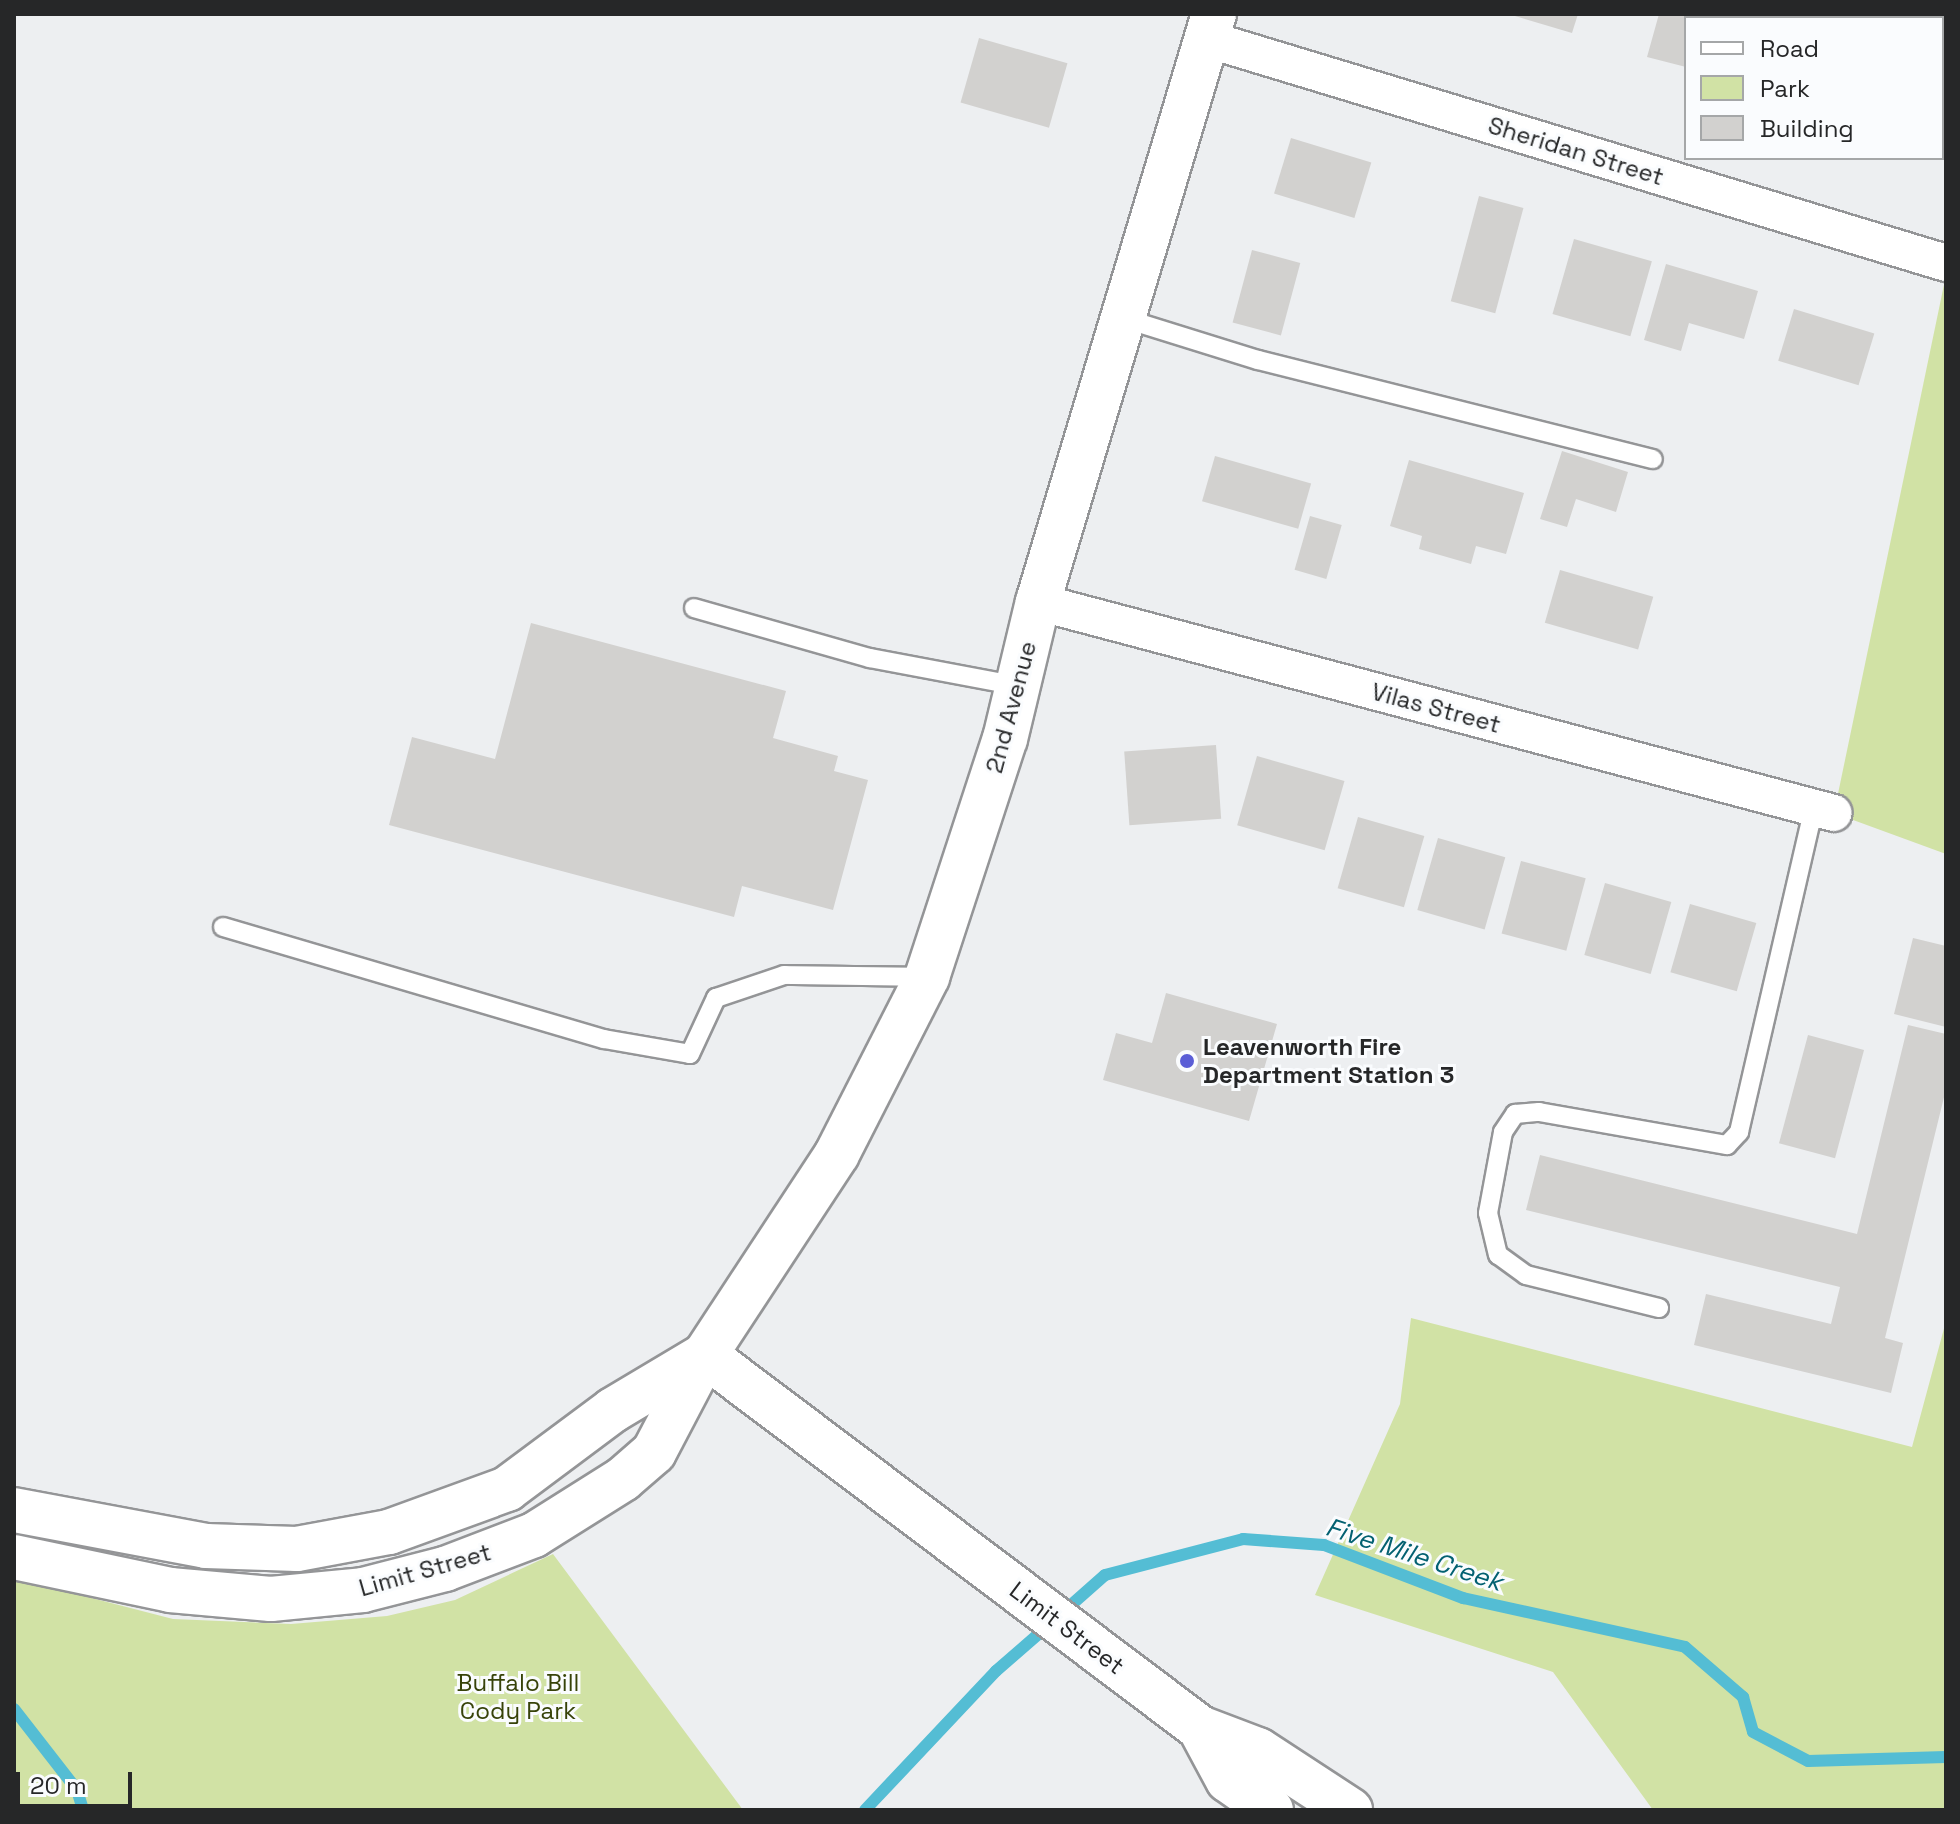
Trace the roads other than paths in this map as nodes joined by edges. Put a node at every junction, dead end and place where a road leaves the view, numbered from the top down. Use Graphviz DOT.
graph roads {
  1 [pos="1210,27"];
  2 [pos="1946,263"];
  3 [pos="1123,318"];
  4 [pos="1653,459"];
  5 [pos="1038,602"];
  6 [pos="694,608"];
  7 [pos="1018,686"];
  8 [pos="1824,811"];
  9 [pos="223,927"];
  10 [pos="927,977"];
  11 [pos="1659,1308"];
  12 [pos="705,1355"];
  13 [pos="14,1510"];
  14 [pos="14,1557"];
  15 [pos="1200,1728"];
  16 [pos="1271,1810"];
  17 [pos="1350,1810"];
  1 -- 2 [label="street, Sheridan Street"];
  1 -- 3 [label="street, 2nd Avenue"];
  3 -- 4 [label="lane"];
  3 -- 5 [label="street, 2nd Avenue"];
  5 -- 7 [label="street, 2nd Avenue"];
  5 -- 8 [label="street, Vilas Street"];
  6 -- 7 [label="lane"];
  7 -- 10 [label="street, 2nd Avenue"];
  8 -- 11 [label="lane"];
  9 -- 10 [label="lane"];
  10 -- 12 [label="street, 2nd Avenue"];
  12 -- 13 [label="street, Limit Street"];
  12 -- 14 [label="street, Limit Street"];
  12 -- 15 [label="street, Limit Street"];
  15 -- 16 [label="street, Limit Street"];
  15 -- 17 [label="street, Limit Street"];
}
